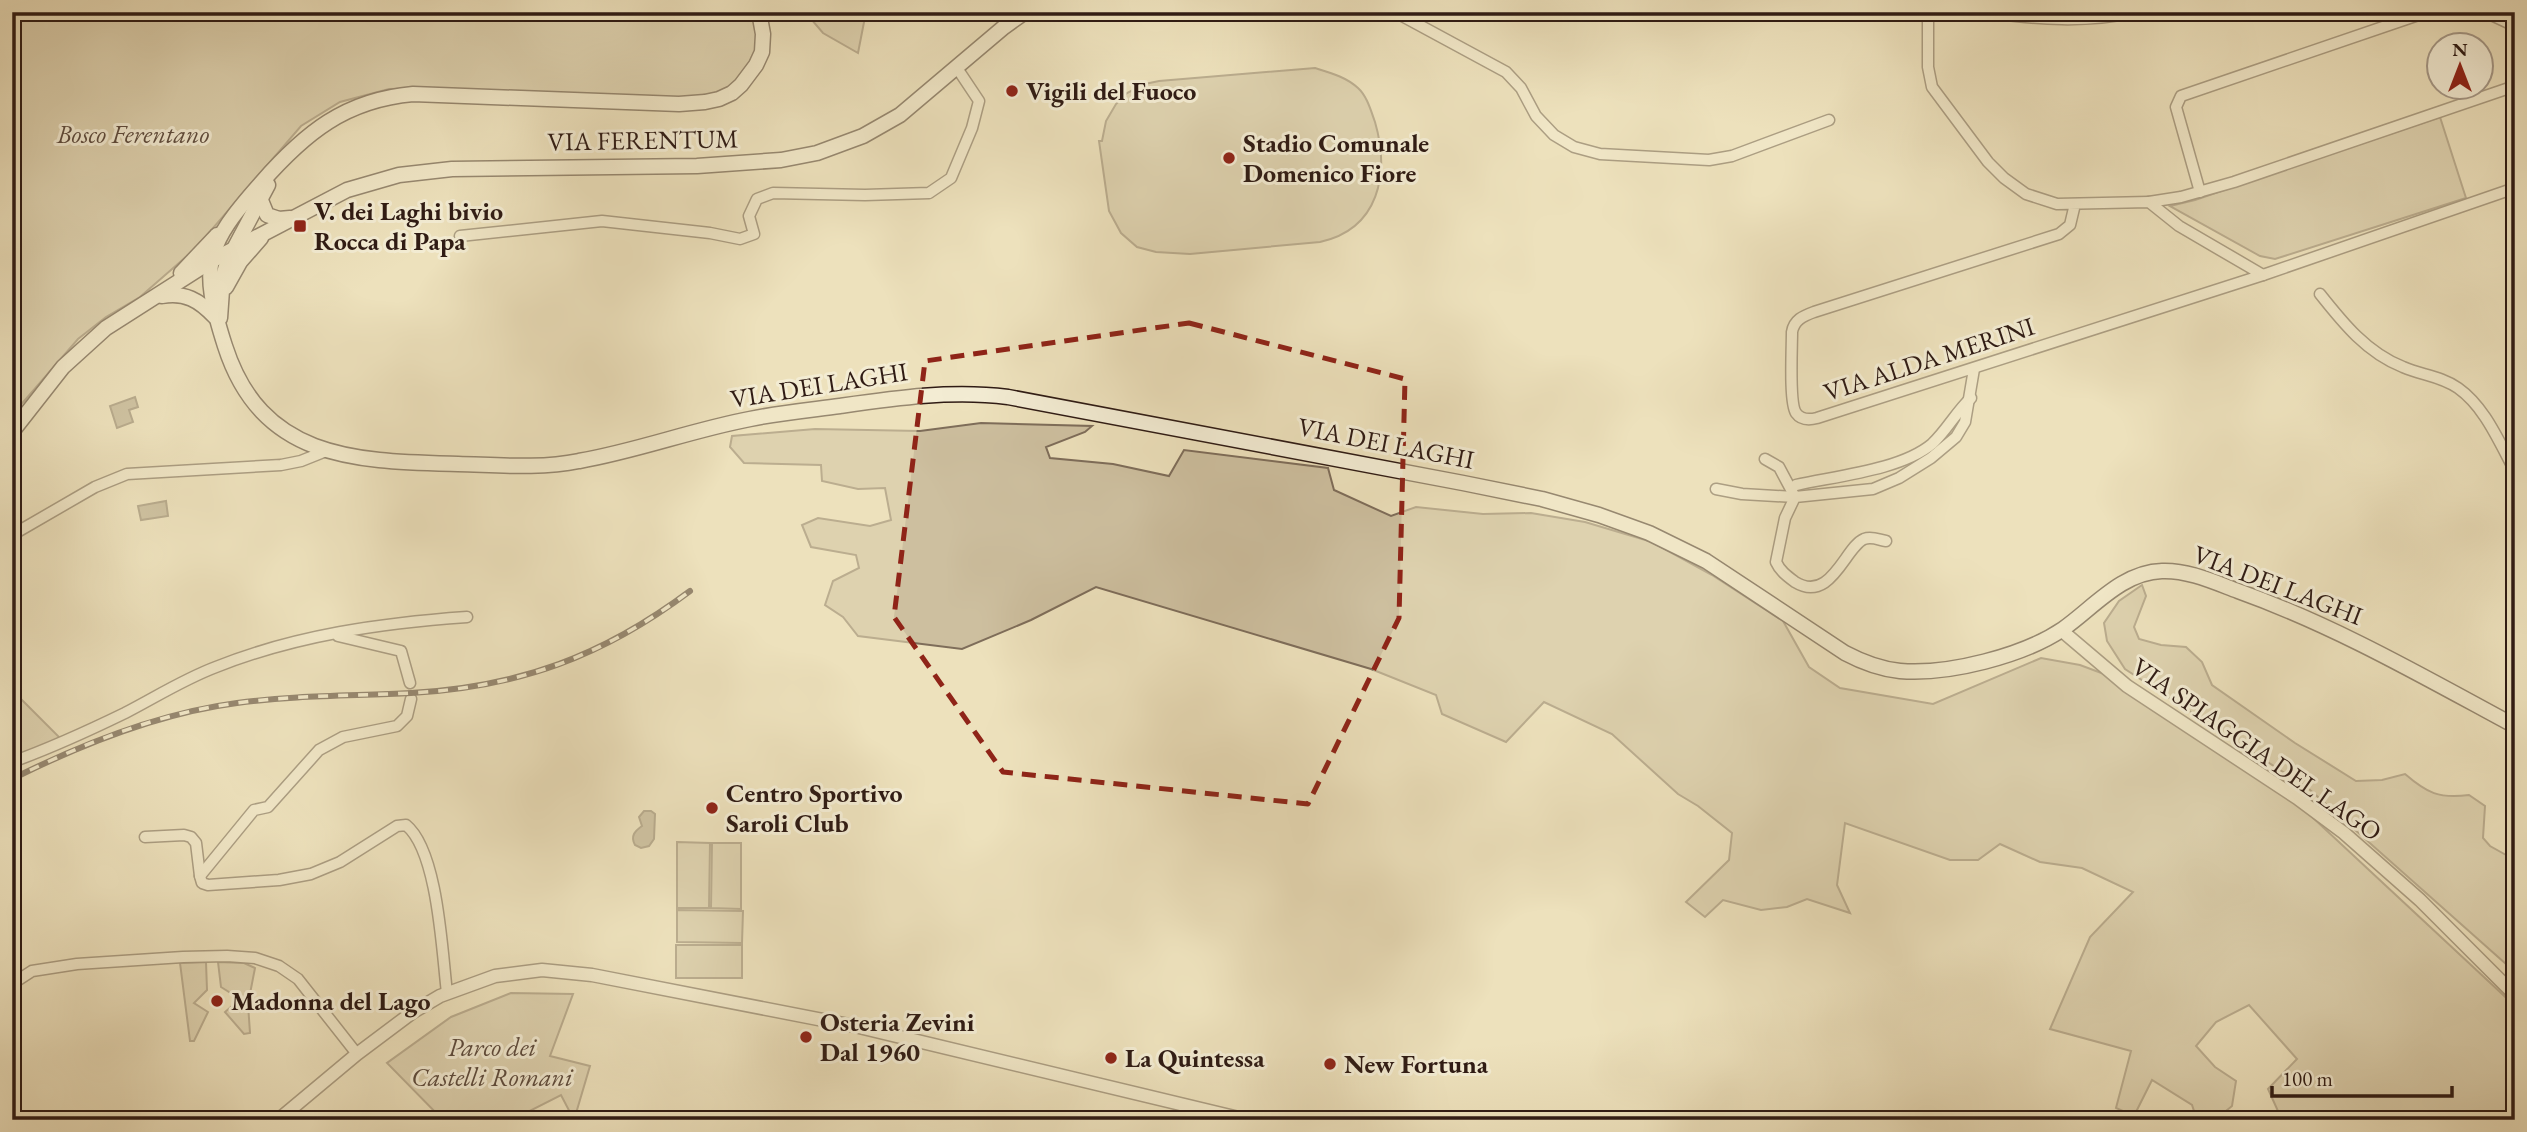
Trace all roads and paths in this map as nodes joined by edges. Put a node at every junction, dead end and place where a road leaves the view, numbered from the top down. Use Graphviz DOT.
graph roads {
  1 [pos="759,12"];
  2 [pos="1025,12"];
  3 [pos="1395,12"];
  4 [pos="1928,12"];
  5 [pos="1986,12"];
  6 [pos="2138,12"];
  7 [pos="2427,12"];
  8 [pos="2485,12"];
  9 [pos="2515,26"];
  10 [pos="957,68"];
  11 [pos="2515,86"];
  12 [pos="1829,120"];
  13 [pos="283,159"];
  14 [pos="2515,188"];
  15 [pos="2200,192"];
  16 [pos="260,198"];
  17 [pos="2150,202"];
  18 [pos="2075,204"];
  19 [pos="291,218"];
  20 [pos="227,223"];
  21 [pos="267,232"];
  22 [pos="460,236"];
  23 [pos="231,250"];
  24 [pos="211,261"];
  25 [pos="2263,275"];
  26 [pos="2320,293"];
  27 [pos="157,297"];
  28 [pos="221,298"];
  29 [pos="218,324"];
  30 [pos="1974,369"];
  31 [pos="1971,398"];
  32 [pos="12,432"];
  33 [pos="326,451"];
  34 [pos="1765,459"];
  35 [pos="2515,471"];
  36 [pos="1796,485"];
  37 [pos="1716,489"];
  38 [pos="1795,498"];
  39 [pos="12,535"];
  40 [pos="1886,541"];
  41 [pos="467,617"];
  42 [pos="2061,630"];
  43 [pos="329,635"];
  44 [pos="410,683"];
  45 [pos="411,699"];
  46 [pos="2515,726"];
  47 [pos="12,762"];
  48 [pos="145,837"];
  49 [pos="200,876"];
  50 [pos="12,984"];
  51 [pos="447,993"];
  52 [pos="2515,995"];
  53 [pos="357,1055"];
  54 [pos="278,1120"];
  55 [pos="1247,1120"];
  1 -- 13 [label="main road, VIA DEI LAGHI"];
  2 -- 10 [label="main road, VIA FERENTUM"];
  3 -- 12 [label="street"];
  4 -- 18 [label="street"];
  5 -- 6 [label="street"];
  7 -- 15 [label="street"];
  8 -- 9 [label="street"];
  10 -- 19 [label="main road, VIA FERENTUM"];
  10 -- 22 [label="street"];
  11 -- 15 [label="street"];
  13 -- 16 [label="main road, VIA DEI LAGHI"];
  13 -- 20 [label="main road, VIA DEI LAGHI"];
  14 -- 25 [label="street, VIA ALDA MERINI"];
  15 -- 17 [label="street"];
  16 -- 19 [label="main road"];
  16 -- 23 [label="main road, VIA DEI LAGHI"];
  17 -- 18 [label="street"];
  17 -- 25 [label="street"];
  18 -- 30 [label="street, VIA ALDA MERINI"];
  19 -- 21 [label="main road, VIA FERENTUM"];
  20 -- 24 [label="main road, VIA DEI LAGHI"];
  20 -- 27 [label="main road"];
  21 -- 23 [label="main road, VIA FERENTUM"];
  21 -- 28 [label="main road"];
  23 -- 24 [label="main road, VIA FERENTUM"];
  23 -- 28 [label="main road, VIA DEI LAGHI"];
  24 -- 27 [label="main road, VIA FERENTUM"];
  24 -- 29 [label="main road, VIA DEI LAGHI"];
  25 -- 30 [label="street, VIA ALDA MERINI"];
  26 -- 35 [label="street"];
  27 -- 29 [label="main road"];
  27 -- 32 [label="main road"];
  28 -- 29 [label="main road, VIA DEI LAGHI"];
  29 -- 33 [label="main road, VIA DEI LAGHI"];
  30 -- 31 [label="street"];
  31 -- 36 [label="street"];
  31 -- 38 [label="street"];
  33 -- 39 [label="street"];
  33 -- 42 [label="main road, VIA DEI LAGHI"];
  34 -- 38 [label="street"];
  37 -- 38 [label="street"];
  38 -- 40 [label="street"];
  41 -- 43 [label="street"];
  42 -- 46 [label="main road, VIA DEI LAGHI"];
  42 -- 52 [label="street, VIA SPIAGGIA DEL LAGO"];
  43 -- 44 [label="street"];
  43 -- 47 [label="street"];
  45 -- 49 [label="street"];
  48 -- 49 [label="street"];
  49 -- 51 [label="street"];
  50 -- 53 [label="street"];
  51 -- 53 [label="street"];
  51 -- 55 [label="street"];
  53 -- 54 [label="street"];
}
